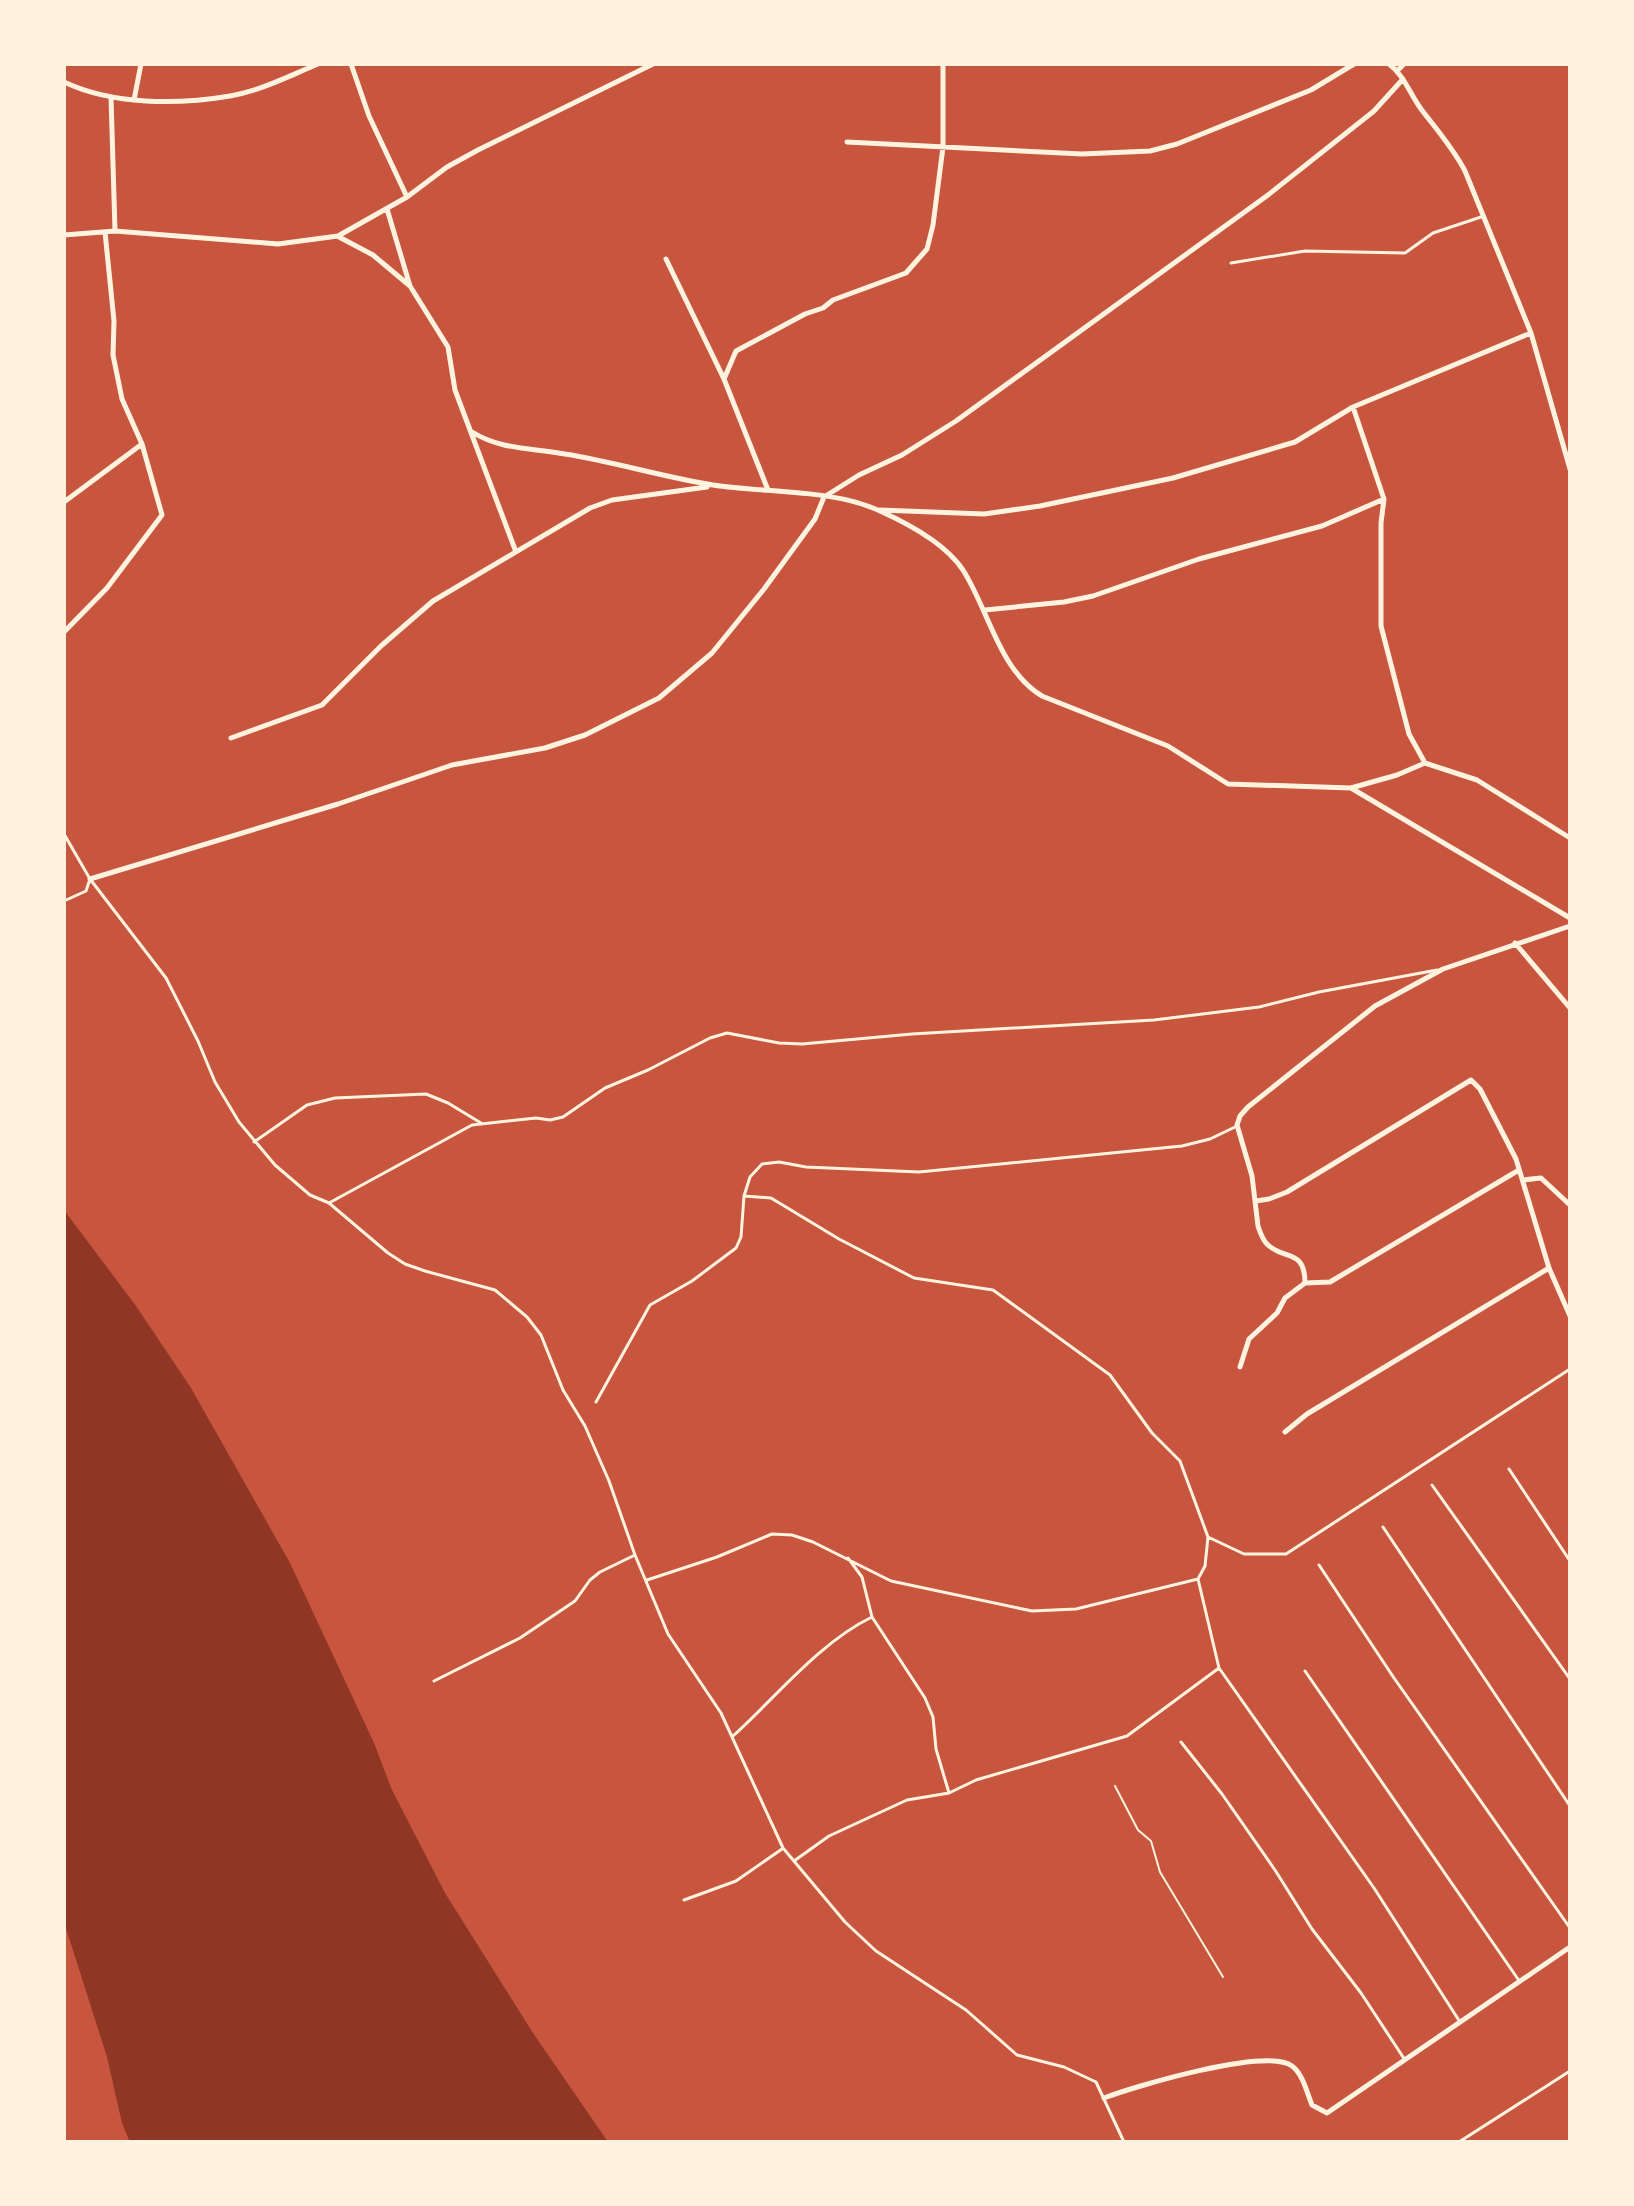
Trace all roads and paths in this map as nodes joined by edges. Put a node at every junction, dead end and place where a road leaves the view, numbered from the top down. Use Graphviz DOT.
graph roads {
  1 [pos="141,64"];
  2 [pos="318,64"];
  3 [pos="351,64"];
  4 [pos="653,64"];
  5 [pos="943,64"];
  6 [pos="1354,64"];
  7 [pos="1389,64"];
  8 [pos="1404,64"];
  9 [pos="1398,70"];
  10 [pos="1403,79"];
  11 [pos="64,82"];
  12 [pos="111,97"];
  13 [pos="134,100"];
  14 [pos="847,142"];
  15 [pos="943,147"];
  16 [pos="407,197"];
  17 [pos="387,209"];
  18 [pos="1484,216"];
  19 [pos="115,231"];
  20 [pos="105,232"];
  21 [pos="64,235"];
  22 [pos="338,236"];
  23 [pos="666,259"];
  24 [pos="1231,263"];
  25 [pos="410,286"];
  26 [pos="1531,333"];
  27 [pos="724,379"];
  28 [pos="1353,407"];
  29 [pos="472,432"];
  30 [pos="142,444"];
  31 [pos="1570,469"];
  32 [pos="716,486"];
  33 [pos="768,490"];
  34 [pos="824,497"];
  35 [pos="1384,499"];
  36 [pos="64,502"];
  37 [pos="879,510"];
  38 [pos="516,552"];
  39 [pos="985,610"];
  40 [pos="64,632"];
  41 [pos="231,738"];
  42 [pos="1425,763"];
  43 [pos="1351,788"];
  44 [pos="64,834"];
  45 [pos="1570,838"];
  46 [pos="90,879"];
  47 [pos="64,901"];
  48 [pos="1570,918"];
  49 [pos="1570,926"];
  50 [pos="1515,943"];
  51 [pos="1443,969"];
  52 [pos="1570,1008"];
  53 [pos="481,1123"];
  54 [pos="1237,1125"];
  55 [pos="254,1142"];
  56 [pos="1519,1170"];
  57 [pos="1523,1180"];
  58 [pos="744,1196"];
  59 [pos="1256,1201"];
  60 [pos="329,1203"];
  61 [pos="1570,1205"];
  62 [pos="1549,1268"];
  63 [pos="1305,1283"];
  64 [pos="1570,1316"];
  65 [pos="1240,1367"];
  66 [pos="1570,1369"];
  67 [pos="596,1402"];
  68 [pos="1285,1432"];
  69 [pos="1509,1469"];
  70 [pos="1432,1485"];
  71 [pos="1383,1527"];
  72 [pos="1208,1537"];
  73 [pos="635,1555"];
  74 [pos="846,1556"];
  75 [pos="1570,1561"];
  76 [pos="1319,1565"];
  77 [pos="1198,1579"];
  78 [pos="646,1580"];
  79 [pos="872,1617"];
  80 [pos="1219,1668"];
  81 [pos="1305,1671"];
  82 [pos="1570,1679"];
  83 [pos="434,1681"];
  84 [pos="732,1737"];
  85 [pos="1181,1742"];
  86 [pos="1115,1786"];
  87 [pos="949,1793"];
  88 [pos="1570,1806"];
  89 [pos="783,1848"];
  90 [pos="794,1861"];
  91 [pos="684,1900"];
  92 [pos="1570,1928"];
  93 [pos="1570,1947"];
  94 [pos="1223,1977"];
  95 [pos="1520,1982"];
  96 [pos="1460,2022"];
  97 [pos="1405,2060"];
  98 [pos="1570,2071"];
  99 [pos="1104,2098"];
  100 [pos="1124,2142"];
  101 [pos="1459,2142"];
  1 -- 13 [label="street"];
  2 -- 13 [label="street"];
  3 -- 16 [label="street"];
  4 -- 16 [label="street"];
  5 -- 15 [label="street"];
  6 -- 15 [label="street"];
  7 -- 9 [label="street"];
  8 -- 9 [label="street"];
  9 -- 10 [label="street"];
  10 -- 18 [label="street"];
  10 -- 34 [label="street"];
  11 -- 12 [label="street"];
  12 -- 13 [label="street"];
  12 -- 19 [label="street"];
  14 -- 15 [label="street"];
  15 -- 27 [label="street"];
  16 -- 17 [label="street"];
  17 -- 22 [label="street"];
  17 -- 25 [label="street"];
  18 -- 24 [label="lane"];
  18 -- 26 [label="street"];
  19 -- 20 [label="street"];
  19 -- 22 [label="street"];
  20 -- 21 [label="street"];
  20 -- 30 [label="street"];
  22 -- 25 [label="street"];
  23 -- 27 [label="street"];
  25 -- 29 [label="street"];
  26 -- 28 [label="street"];
  26 -- 31 [label="street"];
  27 -- 33 [label="street"];
  28 -- 35 [label="street"];
  28 -- 37 [label="street"];
  29 -- 32 [label="street"];
  29 -- 38 [label="street"];
  30 -- 36 [label="street"];
  30 -- 40 [label="street"];
  32 -- 33 [label="street"];
  32 -- 38 [label="street"];
  33 -- 34 [label="street"];
  34 -- 37 [label="street"];
  34 -- 46 [label="street"];
  35 -- 39 [label="street"];
  35 -- 42 [label="street"];
  37 -- 39 [label="street"];
  38 -- 41 [label="street"];
  39 -- 43 [label="street"];
  42 -- 43 [label="street"];
  42 -- 45 [label="street"];
  43 -- 48 [label="street"];
  44 -- 46 [label="lane"];
  46 -- 47 [label="lane"];
  46 -- 55 [label="lane"];
  49 -- 50 [label="street"];
  50 -- 51 [label="street"];
  50 -- 52 [label="street"];
  51 -- 53 [label="lane"];
  51 -- 54 [label="street"];
  53 -- 55 [label="lane"];
  53 -- 60 [label="lane"];
  54 -- 58 [label="lane"];
  54 -- 59 [label="street"];
  55 -- 60 [label="lane"];
  56 -- 57 [label="street"];
  56 -- 59 [label="street"];
  56 -- 63 [label="street"];
  57 -- 61 [label="street"];
  57 -- 62 [label="street"];
  58 -- 67 [label="lane"];
  58 -- 72 [label="lane"];
  59 -- 63 [label="street"];
  60 -- 73 [label="lane"];
  62 -- 64 [label="street"];
  62 -- 68 [label="street"];
  63 -- 65 [label="street"];
  66 -- 72 [label="lane"];
  69 -- 75 [label="lane"];
  70 -- 82 [label="lane"];
  71 -- 88 [label="lane"];
  72 -- 77 [label="lane"];
  73 -- 78 [label="lane"];
  73 -- 83 [label="lane"];
  74 -- 77 [label="lane"];
  74 -- 78 [label="lane"];
  74 -- 79 [label="lane"];
  76 -- 92 [label="lane"];
  77 -- 80 [label="lane"];
  78 -- 84 [label="lane"];
  79 -- 84 [label="lane"];
  79 -- 87 [label="lane"];
  80 -- 87 [label="lane"];
  80 -- 96 [label="lane"];
  81 -- 95 [label="lane"];
  84 -- 89 [label="lane"];
  85 -- 97 [label="lane"];
  86 -- 94 [label="path"];
  87 -- 90 [label="lane"];
  89 -- 90 [label="lane"];
  89 -- 91 [label="lane"];
  90 -- 99 [label="lane"];
  93 -- 95 [label="street"];
  95 -- 96 [label="street"];
  96 -- 97 [label="street"];
  97 -- 99 [label="street"];
  98 -- 101 [label="lane"];
  99 -- 100 [label="lane"];
}
